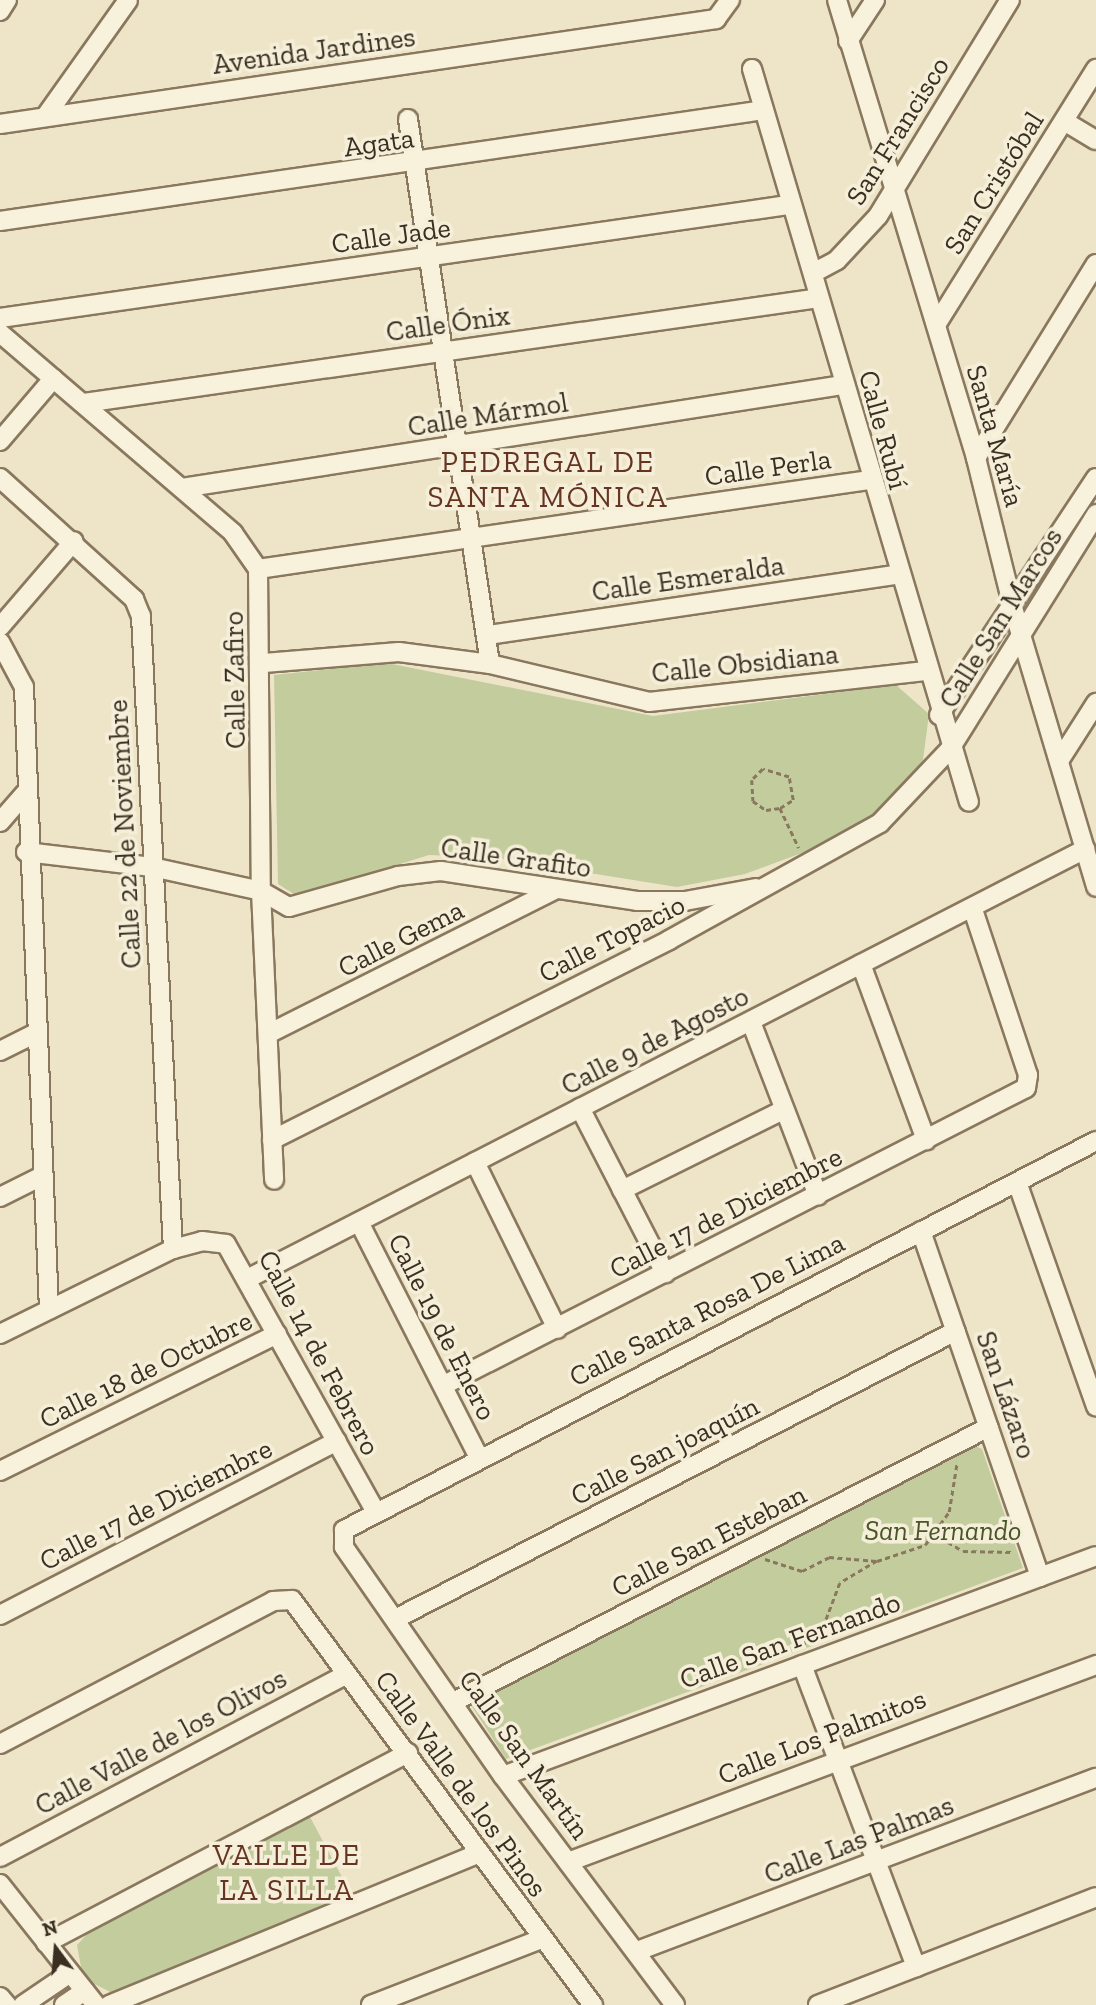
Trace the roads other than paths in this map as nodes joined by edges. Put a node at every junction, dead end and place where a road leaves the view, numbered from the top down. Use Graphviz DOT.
graph roads {
  1 [pos="7,0"];
  2 [pos="131,0"];
  3 [pos="836,0"];
  4 [pos="876,0"];
  5 [pos="1010,0"];
  6 [pos="729,4"];
  7 [pos="0,11"];
  8 [pos="848,41"];
  9 [pos="752,69"];
  10 [pos="1096,69"];
  11 [pos="764,110"];
  12 [pos="45,117"];
  13 [pos="408,119"];
  14 [pos="1064,121"];
  15 [pos="0,124"];
  16 [pos="1096,140"];
  17 [pos="416,164"];
  18 [pos="892,189"];
  19 [pos="788,205"];
  20 [pos="0,221"];
  21 [pos="430,257"];
  22 [pos="1096,264"];
  23 [pos="813,273"];
  24 [pos="820,299"];
  25 [pos="0,318"];
  26 [pos="936,325"];
  27 [pos="0,333"];
  28 [pos="447,350"];
  29 [pos="53,379"];
  30 [pos="843,385"];
  31 [pos="84,403"];
  32 [pos="0,441"];
  33 [pos="461,447"];
  34 [pos="976,458"];
  35 [pos="0,478"];
  36 [pos="1096,478"];
  37 [pos="869,480"];
  38 [pos="182,488"];
  39 [pos="1096,514"];
  40 [pos="475,539"];
  41 [pos="74,541"];
  42 [pos="258,569"];
  43 [pos="897,575"];
  44 [pos="1013,607"];
  45 [pos="0,627"];
  46 [pos="488,635"];
  47 [pos="1024,637"];
  48 [pos="0,642"];
  49 [pos="264,663"];
  50 [pos="490,664"];
  51 [pos="925,671"];
  52 [pos="1096,704"];
  53 [pos="939,715"];
  54 [pos="950,749"];
  55 [pos="1059,761"];
  56 [pos="25,793"];
  57 [pos="969,802"];
  58 [pos="0,822"];
  59 [pos="1085,849"];
  60 [pos="26,852"];
  61 [pos="152,867"];
  62 [pos="773,884"];
  63 [pos="1096,887"];
  64 [pos="556,890"];
  65 [pos="261,891"];
  66 [pos="973,910"];
  67 [pos="861,964"];
  68 [pos="751,1022"];
  69 [pos="36,1033"];
  70 [pos="270,1034"];
  71 [pos="0,1051"];
  72 [pos="580,1108"];
  73 [pos="783,1110"];
  74 [pos="272,1140"];
  75 [pos="926,1140"];
  76 [pos="1096,1141"];
  77 [pos="475,1162"];
  78 [pos="42,1176"];
  79 [pos="274,1180"];
  80 [pos="1017,1182"];
  81 [pos="622,1190"];
  82 [pos="0,1196"];
  83 [pos="818,1196"];
  84 [pos="359,1222"];
  85 [pos="920,1231"];
  86 [pos="173,1249"];
  87 [pos="665,1273"];
  88 [pos="249,1278"];
  89 [pos="49,1310"];
  90 [pos="557,1328"];
  91 [pos="957,1331"];
  92 [pos="277,1334"];
  93 [pos="0,1335"];
  94 [pos="444,1385"];
  95 [pos="1096,1406"];
  96 [pos="989,1427"];
  97 [pos="337,1441"];
  98 [pos="478,1456"];
  99 [pos="0,1471"];
  100 [pos="375,1511"];
  101 [pos="344,1530"];
  102 [pos="1096,1556"];
  103 [pos="1040,1577"];
  104 [pos="0,1615"];
  105 [pos="397,1618"];
  106 [pos="802,1665"];
  107 [pos="1096,1665"];
  108 [pos="347,1674"];
  109 [pos="453,1702"];
  110 [pos="0,1744"];
  111 [pos="408,1753"];
  112 [pos="837,1759"];
  113 [pos="503,1776"];
  114 [pos="1096,1778"];
  115 [pos="480,1853"];
  116 [pos="0,1857"];
  117 [pos="568,1862"];
  118 [pos="876,1862"];
  119 [pos="0,1884"];
  120 [pos="1096,1897"];
  121 [pos="541,1939"];
  122 [pos="46,1942"];
  123 [pos="640,1950"];
  124 [pos="916,1967"];
  125 [pos="70,1973"];
  126 [pos="0,1997"];
  127 [pos="90,1998"];
  128 [pos="7,2005"];
  129 [pos="23,2005"];
  130 [pos="64,2005"];
  131 [pos="109,2005"];
  132 [pos="371,2005"];
  133 [pos="593,2005"];
  134 [pos="676,2005"];
  135 [pos="818,2005"];
  1 -- 7 [label="street"];
  2 -- 12 [label="street"];
  3 -- 8 [label="street, Santa María"];
  4 -- 8 [label="street"];
  5 -- 18 [label="street, San Francisco"];
  6 -- 12 [label="street, Avenida Jardines"];
  8 -- 18 [label="street, Santa María"];
  9 -- 11 [label="street, Calle Rubí"];
  10 -- 14 [label="street, San Cristóbal"];
  11 -- 17 [label="street, Agata"];
  11 -- 19 [label="street, Calle Rubí"];
  12 -- 15 [label="street, Avenida Jardines"];
  13 -- 17 [label="street"];
  14 -- 16 [label="street"];
  14 -- 26 [label="street, San Cristóbal"];
  17 -- 20 [label="street, Agata"];
  17 -- 21 [label="street"];
  18 -- 23 [label="street, San Francisco"];
  18 -- 26 [label="street, Santa María"];
  19 -- 21 [label="street, Calle Jade"];
  19 -- 23 [label="street, Calle Rubí"];
  21 -- 25 [label="street, Calle Jade"];
  21 -- 28 [label="street"];
  22 -- 34 [label="street"];
  23 -- 24 [label="street, Calle Rubí"];
  24 -- 28 [label="street, Calle Ónix"];
  24 -- 30 [label="street, Calle Rubí"];
  26 -- 34 [label="street, Santa María"];
  27 -- 29 [label="street"];
  28 -- 31 [label="street, Calle Ónix"];
  28 -- 33 [label="street"];
  29 -- 31 [label="street"];
  29 -- 32 [label="street"];
  30 -- 33 [label="street, Calle Mármol"];
  30 -- 37 [label="street, Calle Rubí"];
  31 -- 38 [label="street"];
  33 -- 38 [label="street, Calle Mármol"];
  33 -- 40 [label="street"];
  34 -- 44 [label="street, Santa María"];
  35 -- 41 [label="street, Calle 22 de Noviembre"];
  36 -- 44 [label="street, Calle San Marcos"];
  37 -- 40 [label="street, Calle Perla"];
  37 -- 43 [label="street, Calle Rubí"];
  38 -- 42 [label="street"];
  39 -- 47 [label="street, Calle San Marcos"];
  40 -- 42 [label="street, Calle Perla"];
  40 -- 46 [label="street"];
  41 -- 45 [label="street"];
  41 -- 61 [label="street, Calle 22 de Noviembre"];
  42 -- 49 [label="street, Calle Zafiro"];
  43 -- 46 [label="street, Calle Esmeralda"];
  43 -- 51 [label="street, Calle Rubí"];
  44 -- 47 [label="street, Santa María"];
  44 -- 53 [label="street, Calle San Marcos"];
  46 -- 50 [label="street"];
  47 -- 54 [label="street, Calle San Marcos"];
  47 -- 55 [label="street, Santa María"];
  48 -- 56 [label="street"];
  49 -- 50 [label="street, Calle Obsidiana"];
  49 -- 65 [label="street, Calle Zafiro"];
  50 -- 51 [label="street, Calle Obsidiana"];
  51 -- 53 [label="street, Calle Rubí"];
  52 -- 55 [label="street"];
  53 -- 54 [label="street, Calle Rubí"];
  54 -- 57 [label="street, Calle Rubí"];
  54 -- 62 [label="street, Calle Topacio"];
  55 -- 59 [label="street, Santa María"];
  56 -- 58 [label="street"];
  56 -- 60 [label="street"];
  59 -- 63 [label="street, Santa María"];
  59 -- 66 [label="street, Calle 9 de Agosto"];
  60 -- 61 [label="street, Calle Grafito"];
  60 -- 69 [label="street"];
  61 -- 65 [label="street, Calle Grafito"];
  61 -- 86 [label="street, Calle 22 de Noviembre"];
  62 -- 64 [label="street, Calle Grafito"];
  62 -- 74 [label="street, Calle Topacio"];
  64 -- 65 [label="street, Calle Grafito"];
  64 -- 70 [label="street, Calle Gema"];
  65 -- 70 [label="street, Calle Zafiro"];
  66 -- 67 [label="street, Calle 9 de Agosto"];
  66 -- 75 [label="street, Calle 17 de Diciembre"];
  67 -- 68 [label="street, Calle 9 de Agosto"];
  67 -- 75 [label="street"];
  68 -- 72 [label="street, Calle 9 de Agosto"];
  68 -- 73 [label="street"];
  69 -- 71 [label="street"];
  69 -- 78 [label="street"];
  70 -- 74 [label="street, Calle Zafiro"];
  72 -- 77 [label="street, Calle 9 de Agosto"];
  72 -- 81 [label="street"];
  73 -- 81 [label="street"];
  73 -- 83 [label="street"];
  74 -- 79 [label="street, Calle Zafiro"];
  75 -- 83 [label="street, Calle 17 de Diciembre"];
  76 -- 80 [label="street, Calle Santa Rosa De Lima"];
  77 -- 84 [label="street, Calle 9 de Agosto"];
  77 -- 90 [label="street"];
  78 -- 82 [label="street"];
  78 -- 89 [label="street"];
  80 -- 85 [label="street, Calle Santa Rosa De Lima"];
  80 -- 95 [label="street"];
  81 -- 87 [label="street"];
  83 -- 87 [label="street, Calle 17 de Diciembre"];
  84 -- 88 [label="street, Calle 9 de Agosto"];
  84 -- 94 [label="street, Calle 19 de Enero"];
  85 -- 91 [label="street, San Lázaro"];
  85 -- 98 [label="street, Calle Santa Rosa De Lima"];
  86 -- 88 [label="street, Calle 14 de Febrero"];
  86 -- 89 [label="street"];
  87 -- 90 [label="street, Calle 17 de Diciembre"];
  88 -- 92 [label="street, Calle 14 de Febrero"];
  89 -- 93 [label="street"];
  90 -- 94 [label="street, Calle 17 de Diciembre"];
  91 -- 96 [label="street, San Lázaro"];
  91 -- 105 [label="street, Calle San joaquín"];
  92 -- 97 [label="street, Calle 14 de Febrero"];
  92 -- 99 [label="street, Calle 18 de Octubre"];
  94 -- 98 [label="street, Calle 19 de Enero"];
  96 -- 103 [label="street, San Lázaro"];
  96 -- 109 [label="street, Calle San Esteban"];
  97 -- 100 [label="street, Calle 14 de Febrero"];
  97 -- 104 [label="street, Calle 17 de Diciembre"];
  98 -- 100 [label="street, Calle Santa Rosa De Lima"];
  100 -- 101 [label="street, Calle Santa Rosa De Lima"];
  101 -- 105 [label="street, Calle San Martín"];
  102 -- 103 [label="street, Calle San Fernando"];
  103 -- 106 [label="street, Calle San Fernando"];
  105 -- 109 [label="street, Calle San Martín"];
  106 -- 112 [label="street"];
  106 -- 113 [label="street, Calle San Fernando"];
  107 -- 112 [label="street, Calle Los Palmitos"];
  108 -- 110 [label="street, Calle Valle de los Pinos"];
  108 -- 111 [label="street, Calle Valle de los Pinos"];
  108 -- 116 [label="street, Calle Valle de los Olivos"];
  109 -- 113 [label="street, Calle San Martín"];
  111 -- 115 [label="street, Calle Valle de los Pinos"];
  111 -- 122 [label="street"];
  112 -- 117 [label="street, Calle Los Palmitos"];
  112 -- 118 [label="street"];
  113 -- 117 [label="street, Calle San Martín"];
  114 -- 118 [label="street, Calle Las Palmas"];
  115 -- 121 [label="street, Calle Valle de los Pinos"];
  115 -- 131 [label="street"];
  117 -- 123 [label="street, Calle San Martín"];
  118 -- 123 [label="street, Calle Las Palmas"];
  118 -- 124 [label="street"];
  119 -- 122 [label="street"];
  120 -- 124 [label="street"];
  121 -- 132 [label="street"];
  121 -- 133 [label="street, Calle Valle de los Pinos"];
  122 -- 125 [label="street"];
  123 -- 134 [label="street, Calle San Martín"];
  124 -- 135 [label="street"];
  125 -- 127 [label="street"];
  125 -- 129 [label="street"];
  126 -- 128 [label="street"];
  127 -- 130 [label="street"];
}
